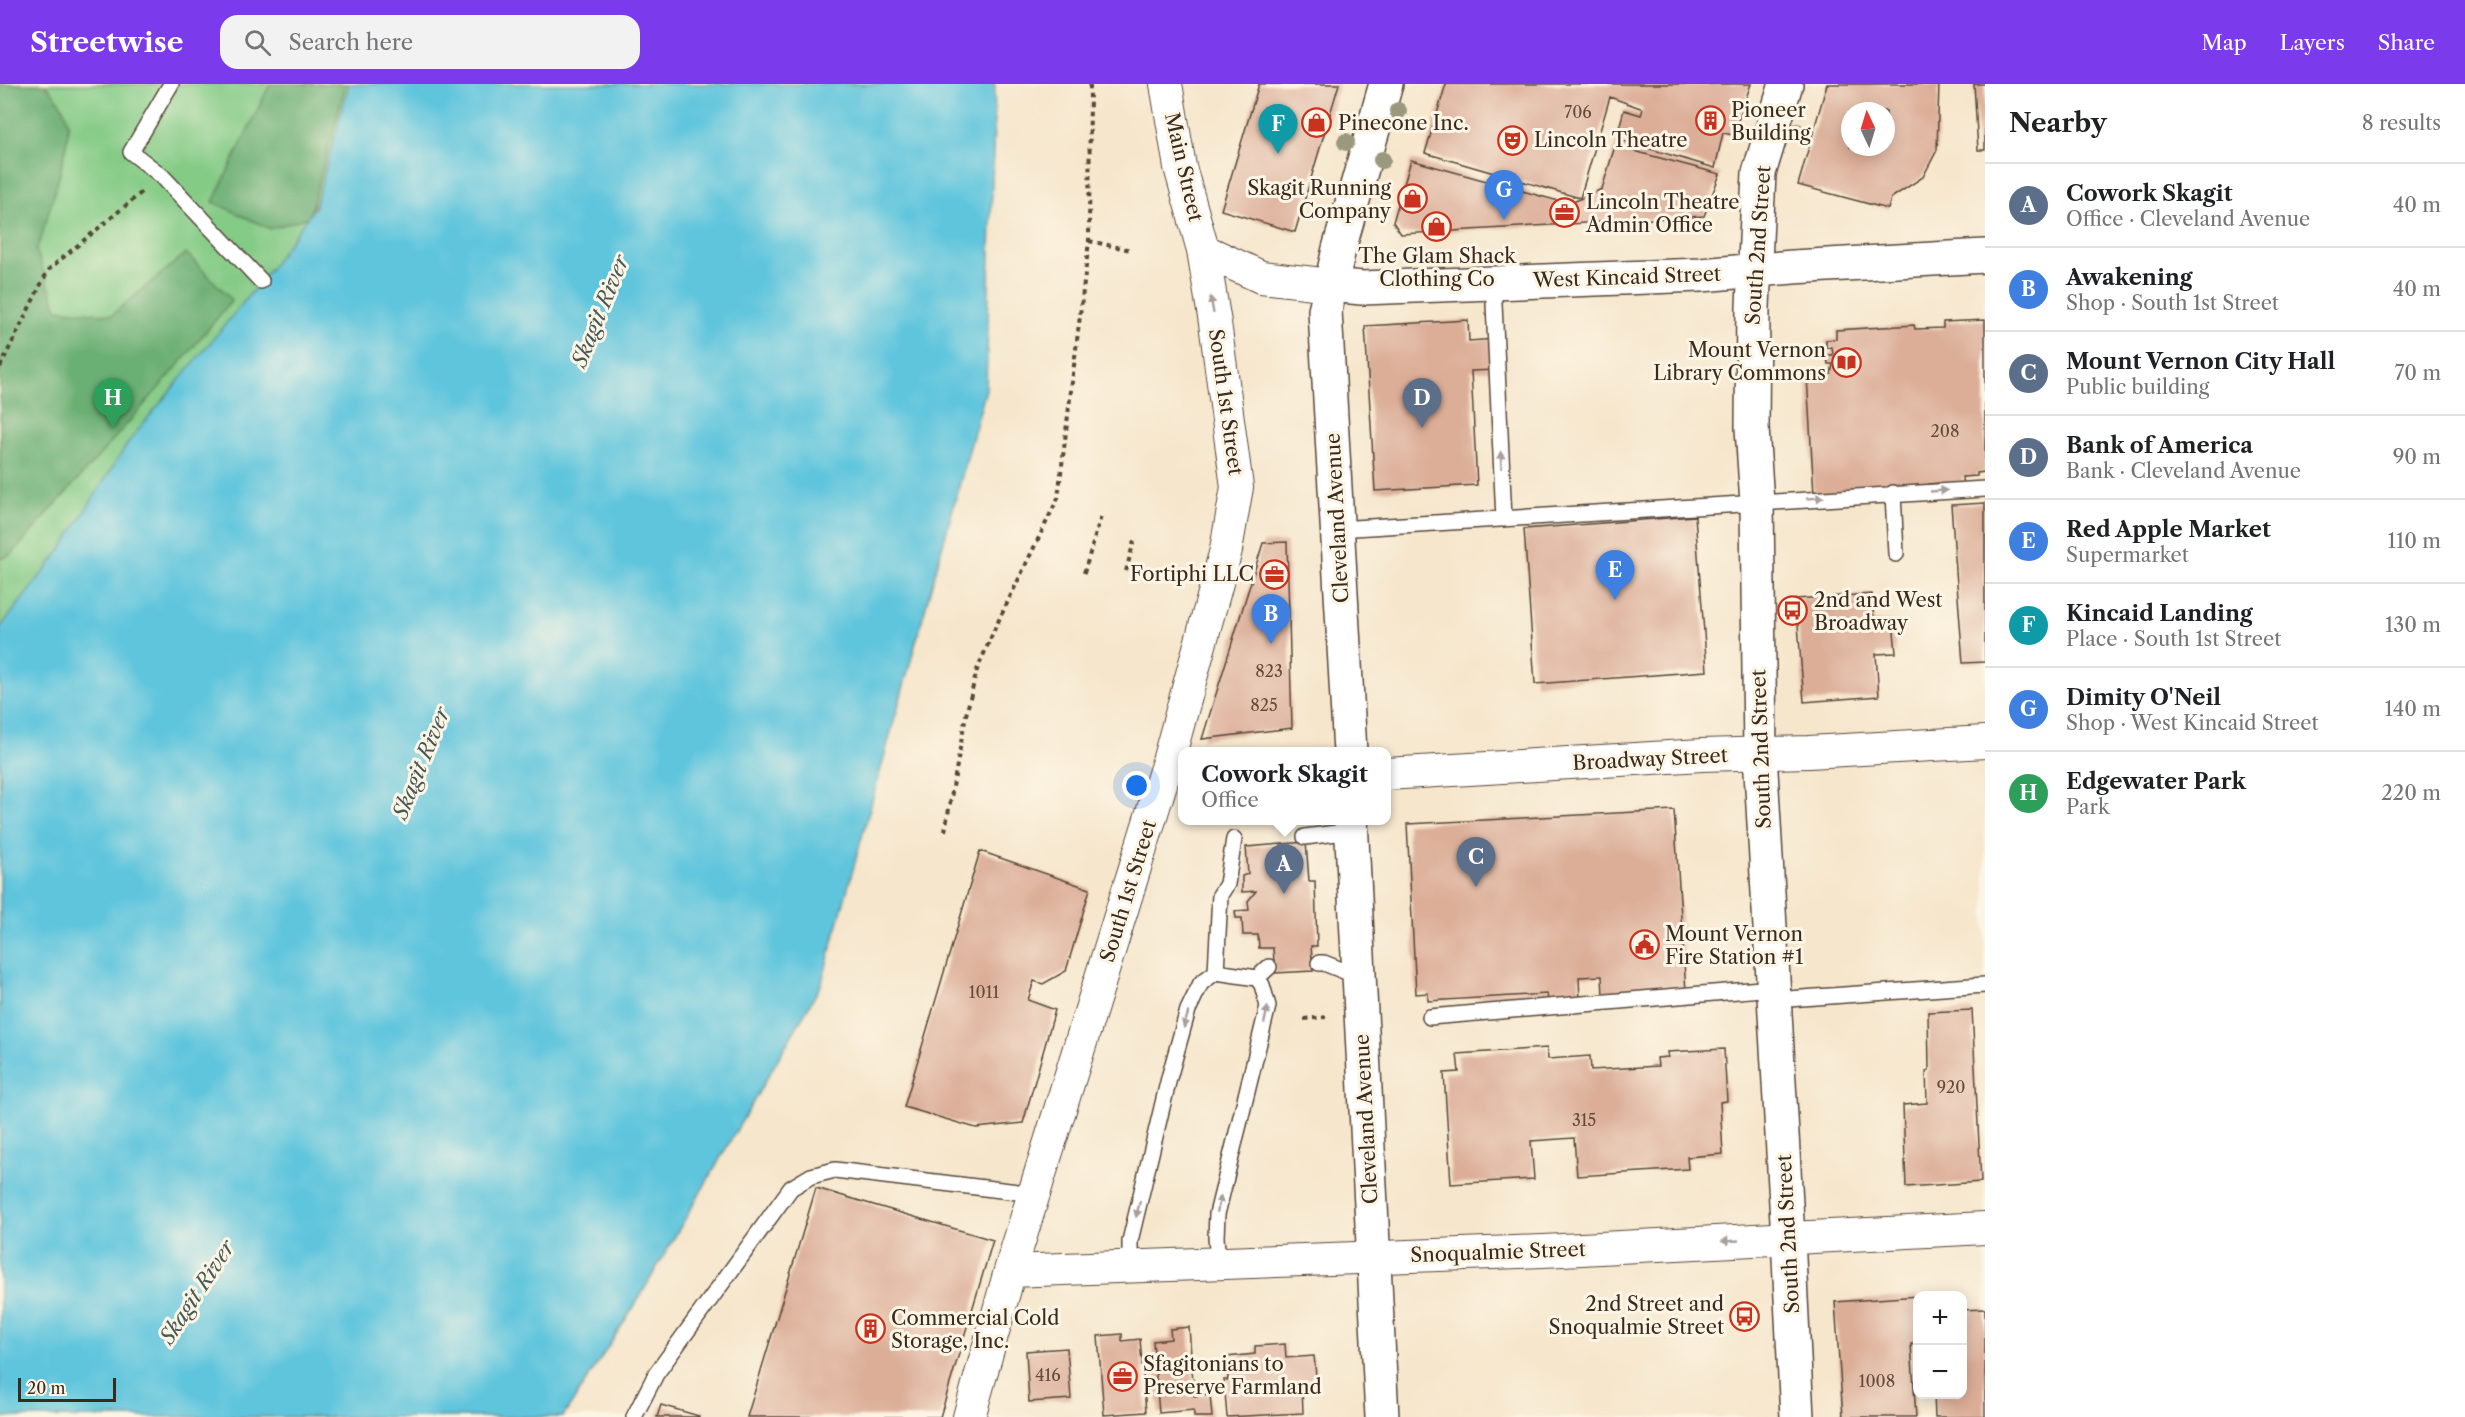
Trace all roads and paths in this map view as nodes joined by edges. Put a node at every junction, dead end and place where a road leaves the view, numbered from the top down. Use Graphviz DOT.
graph roads {
  1 [pos="171,84"];
  2 [pos="1090,84"];
  3 [pos="1166,84"];
  4 [pos="1386,84"];
  5 [pos="1786,84"];
  6 [pos="162,176"];
  7 [pos="1089,242"];
  8 [pos="1131,250"];
  9 [pos="1203,250"];
  10 [pos="1985,256"];
  11 [pos="1754,271"];
  12 [pos="261,281"];
  13 [pos="1493,282"];
  14 [pos="1331,285"];
  15 [pos="0,367"];
  16 [pos="1985,489"];
  17 [pos="1893,493"];
  18 [pos="1757,503"];
  19 [pos="1102,513"];
  20 [pos="1504,519"];
  21 [pos="1337,529"];
  22 [pos="1134,541"];
  23 [pos="1896,554"];
  24 [pos="1126,571"];
  25 [pos="1084,573"];
  26 [pos="1985,742"];
  27 [pos="1179,747"];
  28 [pos="1350,747"];
  29 [pos="1760,754"];
  30 [pos="1176,761"];
  31 [pos="1391,774"];
  32 [pos="1351,826"];
  33 [pos="945,831"];
  34 [pos="1305,837"];
  35 [pos="1234,839"];
  36 [pos="1319,963"];
  37 [pos="1269,967"];
  38 [pos="1216,972"];
  39 [pos="1359,977"];
  40 [pos="1257,978"];
  41 [pos="1985,986"];
  42 [pos="1774,994"];
  43 [pos="1326,1017"];
  44 [pos="1430,1017"];
  45 [pos="1304,1019"];
  46 [pos="1034,1194"];
  47 [pos="1985,1228"];
  48 [pos="1788,1238"];
  49 [pos="1373,1256"];
  50 [pos="1218,1262"];
  51 [pos="1130,1266"];
  52 [pos="1010,1271"];
  53 [pos="634,1417"];
  54 [pos="969,1417"];
  55 [pos="1382,1417"];
  56 [pos="1797,1417"];
  1 -- 6 [label="lane"];
  2 -- 7 [label="path"];
  3 -- 9 [label="street, Main Street"];
  4 -- 14 [label="street"];
  5 -- 11 [label="street, South 2nd Street"];
  6 -- 12 [label="lane"];
  6 -- 15 [label="path"];
  7 -- 8 [label="path"];
  7 -- 33 [label="path"];
  9 -- 14 [label="street, West Kincaid Street"];
  27 -- 9 [label="street, South 1st Street, one-way"];
  10 -- 11 [label="street, West Kincaid Street"];
  11 -- 13 [label="street, West Kincaid Street"];
  11 -- 18 [label="street, South 2nd Street"];
  13 -- 14 [label="street, West Kincaid Street"];
  20 -- 13 [label="lane, one-way"];
  14 -- 21 [label="street, Cleveland Avenue"];
  17 -- 16 [label="lane, one-way"];
  18 -- 17 [label="lane, one-way"];
  17 -- 23 [label="lane"];
  18 -- 20 [label="lane"];
  18 -- 29 [label="street, South 2nd Street"];
  19 -- 25 [label="path"];
  20 -- 21 [label="lane"];
  21 -- 28 [label="street, Cleveland Avenue"];
  22 -- 24 [label="path"];
  26 -- 29 [label="street, Broadway Street"];
  29 -- 31 [label="street, Broadway Street"];
  29 -- 42 [label="street, South 2nd Street"];
  30 -- 46 [label="street, South 1st Street"];
  32 -- 34 [label="lane"];
  32 -- 39 [label="street, Cleveland Avenue"];
  35 -- 38 [label="lane"];
  36 -- 39 [label="lane"];
  37 -- 40 [label="lane"];
  38 -- 40 [label="lane"];
  38 -- 51 [label="lane, one-way"];
  39 -- 49 [label="street, Cleveland Avenue"];
  50 -- 40 [label="lane, one-way"];
  41 -- 42 [label="lane"];
  42 -- 44 [label="lane"];
  42 -- 48 [label="street, South 2nd Street"];
  43 -- 45 [label="path"];
  46 -- 52 [label="street, South 1st Street"];
  46 -- 53 [label="lane"];
  47 -- 48 [label="street, Snoqualmie Street"];
  48 -- 49 [label="street, Snoqualmie Street, one-way"];
  48 -- 56 [label="street, South 2nd Street"];
  49 -- 50 [label="street, Snoqualmie Street"];
  49 -- 55 [label="street, Cleveland Avenue"];
  50 -- 51 [label="street, Snoqualmie Street"];
  51 -- 52 [label="street, Snoqualmie Street"];
  52 -- 54 [label="street, South 1st Street"];
}
